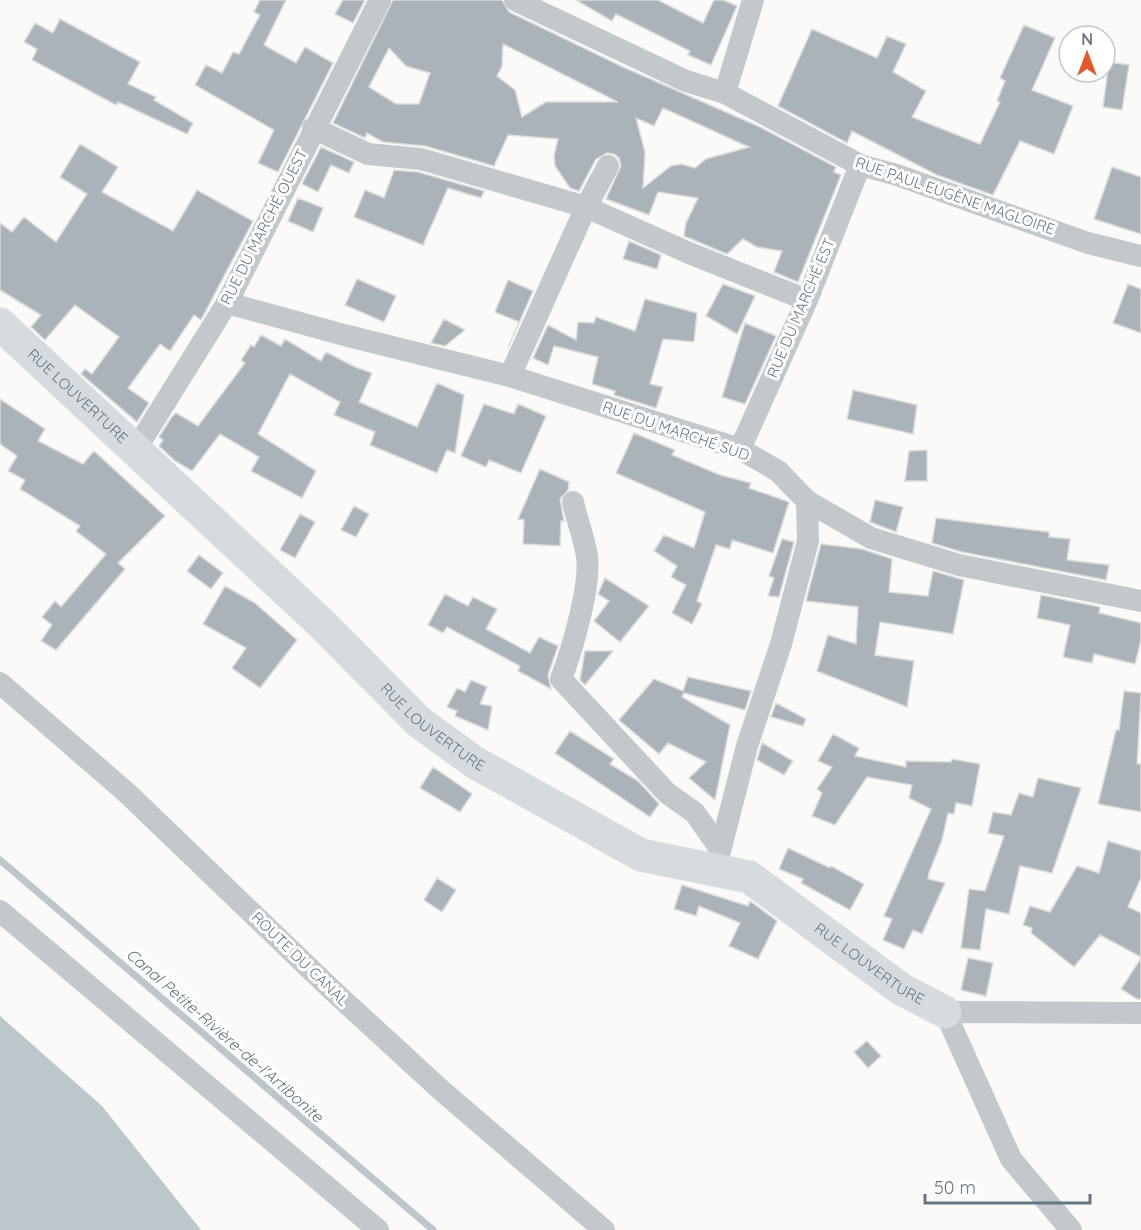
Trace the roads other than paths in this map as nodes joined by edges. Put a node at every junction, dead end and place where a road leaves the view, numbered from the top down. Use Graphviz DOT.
graph roads {
  1 [pos="380,0"];
  2 [pos="515,0"];
  3 [pos="753,0"];
  4 [pos="724,93"];
  5 [pos="314,128"];
  6 [pos="860,165"];
  7 [pos="609,166"];
  8 [pos="586,207"];
  9 [pos="1141,256"];
  10 [pos="807,300"];
  11 [pos="226,303"];
  12 [pos="0,324"];
  13 [pos="510,376"];
  14 [pos="136,449"];
  15 [pos="740,449"];
  16 [pos="807,501"];
  17 [pos="573,502"];
  18 [pos="1141,601"];
  19 [pos="0,683"];
  20 [pos="718,859"];
  21 [pos="0,911"];
  22 [pos="945,1012"];
  23 [pos="1141,1013"];
  24 [pos="378,1230"];
  25 [pos="604,1230"];
  26 [pos="1071,1230"];
  1 -- 5 [label="street, RUE DU MARCHÉ OUEST"];
  2 -- 4 [label="street, RUE PAUL EUGÈNE MAGLOIRE"];
  3 -- 4 [label="street"];
  4 -- 6 [label="street, RUE PAUL EUGÈNE MAGLOIRE"];
  5 -- 8 [label="street"];
  5 -- 11 [label="street, RUE DU MARCHÉ OUEST"];
  6 -- 9 [label="street, RUE PAUL EUGÈNE MAGLOIRE"];
  6 -- 10 [label="street, RUE DU MARCHÉ EST"];
  7 -- 8 [label="street"];
  8 -- 10 [label="street"];
  8 -- 13 [label="street"];
  10 -- 15 [label="street, RUE DU MARCHÉ EST"];
  11 -- 13 [label="street, RUE DU MARCHÉ SUD"];
  11 -- 14 [label="street, RUE DU MARCHÉ OUEST"];
  12 -- 14 [label="main road, RUE LOUVERTURE"];
  13 -- 15 [label="street, RUE DU MARCHÉ SUD"];
  14 -- 20 [label="main road, RUE LOUVERTURE"];
  15 -- 16 [label="street, RUE DU MARCHÉ SUD"];
  16 -- 18 [label="street, RUE DU MARCHÉ SUD"];
  16 -- 20 [label="street"];
  17 -- 20 [label="street"];
  19 -- 25 [label="street, ROUTE DU CANAL"];
  20 -- 22 [label="main road, RUE LOUVERTURE"];
  21 -- 24 [label="street"];
  22 -- 23 [label="street"];
  22 -- 26 [label="street"];
}
